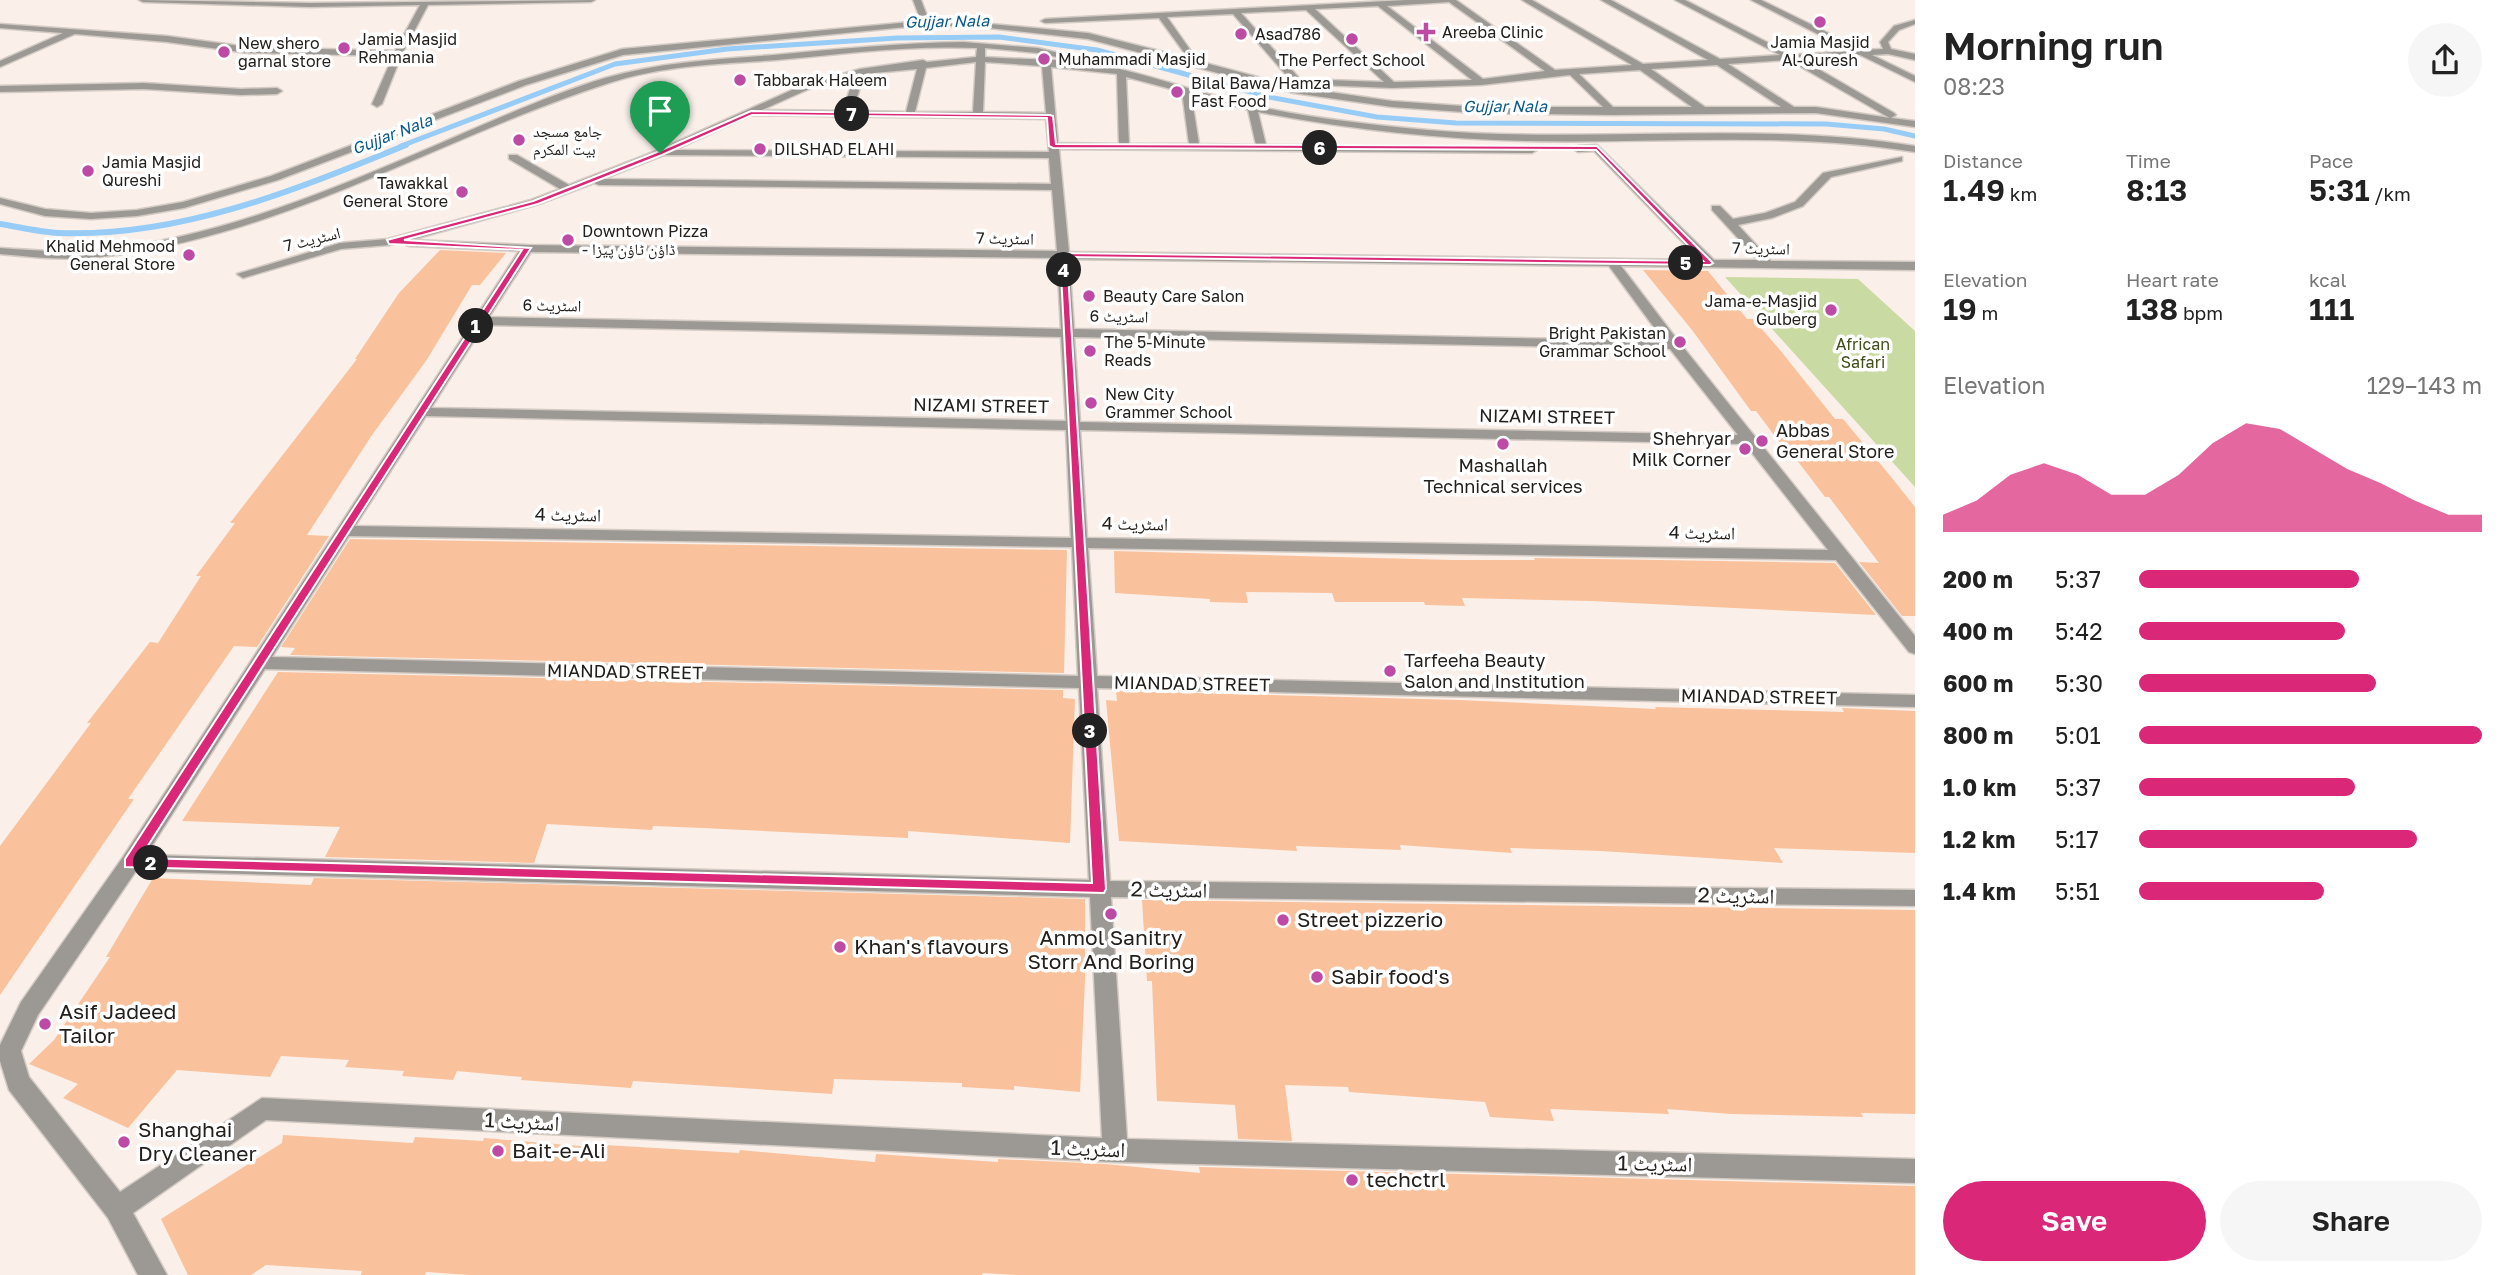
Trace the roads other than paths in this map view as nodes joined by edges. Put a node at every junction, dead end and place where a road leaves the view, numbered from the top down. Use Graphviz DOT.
graph roads {
  1 [pos="143,0"];
  2 [pos="591,0"];
  3 [pos="917,0"];
  4 [pos="1436,0"];
  5 [pos="1451,0"];
  6 [pos="1526,0"];
  7 [pos="1605,0"];
  8 [pos="1679,0"];
  9 [pos="1755,0"];
  10 [pos="426,2"];
  11 [pos="1380,4"];
  12 [pos="1308,7"];
  13 [pos="1235,11"];
  14 [pos="1162,16"];
  15 [pos="924,21"];
  16 [pos="980,22"];
  17 [pos="1915,22"];
  18 [pos="1,27"];
  19 [pos="76,31"];
  20 [pos="981,46"];
  21 [pos="1888,51"];
  22 [pos="398,54"];
  23 [pos="1864,54"];
  24 [pos="1915,57"];
  25 [pos="1792,58"];
  26 [pos="982,59"];
  27 [pos="1190,61"];
  28 [pos="923,63"];
  29 [pos="1720,63"];
  30 [pos="0,64"];
  31 [pos="1045,65"];
  32 [pos="1104,68"];
  33 [pos="1643,68"];
  34 [pos="860,72"];
  35 [pos="1572,72"];
  36 [pos="1121,73"];
  37 [pos="1553,73"];
  38 [pos="1915,79"];
  39 [pos="1266,82"];
  40 [pos="1297,82"];
  41 [pos="1481,82"];
  42 [pos="1497,82"];
  43 [pos="1392,85"];
  44 [pos="1414,85"];
  45 [pos="0,89"];
  46 [pos="1186,90"];
  47 [pos="277,91"];
  48 [pos="1508,91"];
  49 [pos="1518,100"];
  50 [pos="377,104"];
  51 [pos="1252,107"];
  52 [pos="1429,107"];
  53 [pos="1528,110"];
  54 [pos="1792,110"];
  55 [pos="1704,111"];
  56 [pos="1613,112"];
  57 [pos="751,113"];
  58 [pos="847,114"];
  59 [pos="910,114"];
  60 [pos="978,115"];
  61 [pos="1050,116"];
  62 [pos="1900,121"];
  63 [pos="1915,124"];
  64 [pos="1124,146"];
  65 [pos="1194,147"];
  66 [pos="1262,148"];
  67 [pos="1915,149"];
  68 [pos="1053,150"];
  69 [pos="660,153"];
  70 [pos="513,158"];
  71 [pos="1898,159"];
  72 [pos="588,182"];
  73 [pos="1056,187"];
  74 [pos="568,189"];
  75 [pos="0,201"];
  76 [pos="1716,208"];
  77 [pos="1730,223"];
  78 [pos="389,242"];
  79 [pos="527,248"];
  80 [pos="0,251"];
  81 [pos="1063,254"];
  82 [pos="1612,262"];
  83 [pos="1710,263"];
  84 [pos="1768,264"];
  85 [pos="1915,266"];
  86 [pos="243,274"];
  87 [pos="479,321"];
  88 [pos="1067,333"];
  89 [pos="1674,345"];
  90 [pos="421,412"];
  91 [pos="1072,428"];
  92 [pos="1749,440"];
  93 [pos="344,531"];
  94 [pos="1079,543"];
  95 [pos="1841,555"];
  96 [pos="1915,648"];
  97 [pos="259,663"];
  98 [pos="1087,682"];
  99 [pos="1915,701"];
  100 [pos="130,863"];
  101 [pos="1099,889"];
  102 [pos="1915,898"];
  103 [pos="1115,1150"];
  104 [pos="1915,1171"];
  105 [pos="117,1209"];
  106 [pos="153,1275"];
  1 -- 10 [label="street"];
  2 -- 10 [label="street"];
  3 -- 15 [label="street"];
  4 -- 5 [label="street"];
  4 -- 11 [label="street"];
  5 -- 37 [label="street"];
  6 -- 33 [label="street"];
  7 -- 29 [label="street"];
  8 -- 25 [label="street"];
  9 -- 23 [label="street"];
  10 -- 22 [label="street"];
  11 -- 12 [label="street"];
  11 -- 41 [label="street"];
  12 -- 13 [label="street"];
  12 -- 43 [label="street"];
  13 -- 14 [label="street"];
  13 -- 40 [label="street"];
  14 -- 16 [label="street"];
  14 -- 27 [label="street"];
  15 -- 16 [label="street"];
  15 -- 75 [label="street"];
  16 -- 27 [label="street"];
  17 -- 21 [label="street"];
  18 -- 19 [label="street"];
  19 -- 22 [label="street"];
  19 -- 30 [label="street"];
  20 -- 26 [label="street"];
  20 -- 32 [label="street"];
  20 -- 80 [label="street"];
  21 -- 23 [label="street"];
  21 -- 24 [label="street"];
  22 -- 50 [label="street"];
  23 -- 25 [label="street"];
  23 -- 38 [label="street"];
  25 -- 29 [label="street"];
  25 -- 62 [label="street"];
  26 -- 28 [label="street, اسٹریٹ 7"];
  26 -- 31 [label="street, اسٹریٹ 7"];
  26 -- 60 [label="street"];
  27 -- 39 [label="street"];
  28 -- 34 [label="street, اسٹریٹ 7"];
  28 -- 59 [label="street"];
  29 -- 33 [label="street"];
  29 -- 54 [label="street"];
  31 -- 32 [label="street, اسٹریٹ 7"];
  31 -- 61 [label="street"];
  32 -- 36 [label="street, اسٹریٹ 7"];
  33 -- 35 [label="street"];
  33 -- 55 [label="street"];
  34 -- 57 [label="street, اسٹریٹ 7"];
  34 -- 58 [label="street"];
  35 -- 37 [label="street"];
  35 -- 56 [label="street"];
  36 -- 46 [label="street, اسٹریٹ 7"];
  36 -- 64 [label="street"];
  37 -- 42 [label="street"];
  39 -- 40 [label="street"];
  39 -- 52 [label="street"];
  40 -- 43 [label="street"];
  41 -- 42 [label="street"];
  41 -- 44 [label="street"];
  42 -- 48 [label="street"];
  43 -- 44 [label="street"];
  44 -- 52 [label="street"];
  45 -- 47 [label="street"];
  46 -- 51 [label="street, اسٹریٹ 7"];
  46 -- 65 [label="street"];
  49 -- 53 [label="street"];
  51 -- 66 [label="street"];
  51 -- 67 [label="street, اسٹریٹ 7"];
  52 -- 53 [label="street"];
  53 -- 56 [label="street"];
  54 -- 55 [label="street"];
  54 -- 62 [label="street"];
  55 -- 56 [label="street"];
  57 -- 58 [label="street"];
  57 -- 69 [label="street, اسٹریٹ 7"];
  58 -- 59 [label="street"];
  59 -- 60 [label="street"];
  60 -- 61 [label="street"];
  61 -- 68 [label="street"];
  62 -- 63 [label="street"];
  64 -- 65 [label="street"];
  64 -- 68 [label="street"];
  65 -- 66 [label="street"];
  66 -- 83 [label="street"];
  68 -- 69 [label="street"];
  68 -- 73 [label="street"];
  69 -- 72 [label="street, اسٹریٹ 7"];
  70 -- 74 [label="street"];
  71 -- 77 [label="street"];
  72 -- 73 [label="street"];
  72 -- 74 [label="street, اسٹریٹ 7"];
  73 -- 81 [label="street"];
  74 -- 78 [label="street, اسٹریٹ 7"];
  76 -- 77 [label="street"];
  77 -- 84 [label="street"];
  78 -- 79 [label="street, اسٹریٹ 7"];
  78 -- 86 [label="street, اسٹریٹ 7"];
  79 -- 81 [label="street, اسٹریٹ 7"];
  79 -- 87 [label="street"];
  81 -- 82 [label="street, اسٹریٹ 7"];
  81 -- 88 [label="street"];
  82 -- 83 [label="street, اسٹریٹ 7"];
  82 -- 89 [label="street"];
  83 -- 84 [label="street, اسٹریٹ 7"];
  84 -- 85 [label="street, اسٹریٹ 7"];
  87 -- 88 [label="street, اسٹریٹ 6"];
  87 -- 90 [label="street"];
  88 -- 89 [label="street, اسٹریٹ 6"];
  88 -- 91 [label="street"];
  89 -- 92 [label="street"];
  90 -- 91 [label="street, NIZAMI STREET"];
  90 -- 93 [label="street"];
  91 -- 92 [label="street, NIZAMI STREET"];
  91 -- 94 [label="street"];
  92 -- 95 [label="street"];
  93 -- 94 [label="street, اسٹریٹ 4"];
  93 -- 97 [label="street"];
  94 -- 95 [label="street, اسٹریٹ 4"];
  94 -- 98 [label="street"];
  95 -- 96 [label="street"];
  97 -- 98 [label="street, MIANDAD STREET"];
  97 -- 100 [label="street"];
  98 -- 99 [label="street, MIANDAD STREET"];
  98 -- 101 [label="street"];
  100 -- 101 [label="street, اسٹریٹ 2"];
  100 -- 105 [label="street"];
  101 -- 102 [label="street, اسٹریٹ 2"];
  101 -- 103 [label="street"];
  103 -- 104 [label="street, اسٹریٹ 1"];
  103 -- 105 [label="street, اسٹریٹ 1"];
  105 -- 106 [label="street"];
}
